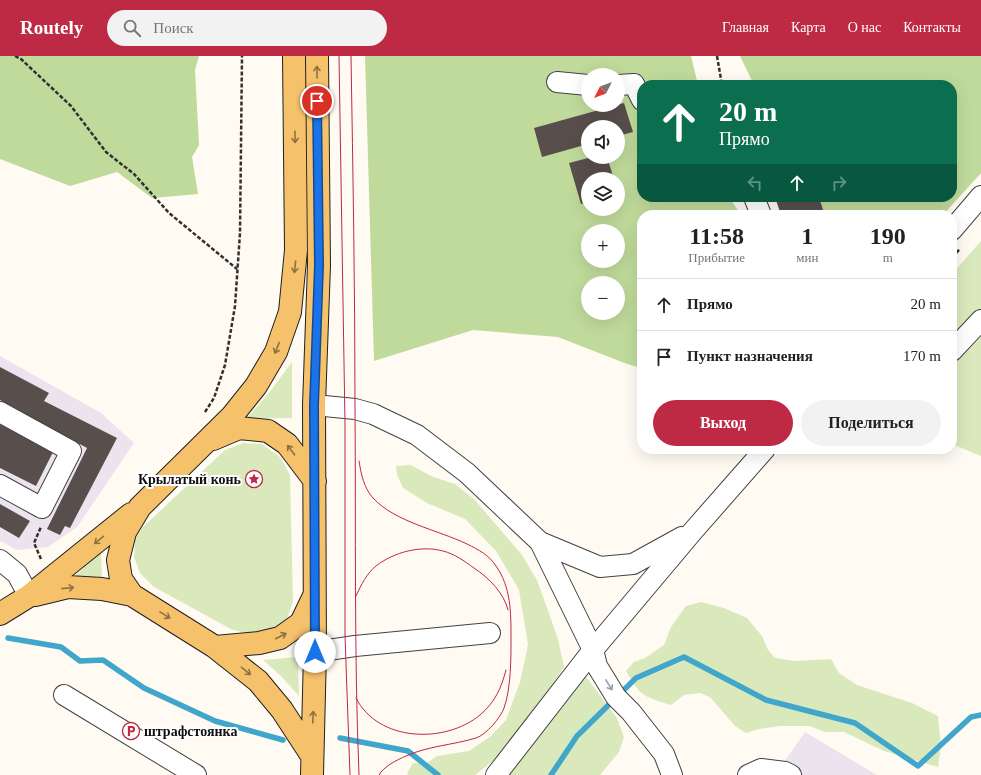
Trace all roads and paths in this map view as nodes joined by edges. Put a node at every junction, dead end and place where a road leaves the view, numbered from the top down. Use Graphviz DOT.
graph roads {
  1 [pos="15,56"];
  2 [pos="242,56"];
  3 [pos="294,56"];
  4 [pos="317,56"];
  5 [pos="717,56"];
  6 [pos="721,80"];
  7 [pos="557,82"];
  8 [pos="581,84"];
  9 [pos="625,85"];
  10 [pos="637,90"];
  11 [pos="981,196"];
  12 [pos="957,224"];
  13 [pos="238,269"];
  14 [pos="981,320"];
  15 [pos="957,346"];
  16 [pos="314,405"];
  17 [pos="0,412"];
  18 [pos="203,416"];
  19 [pos="205,443"];
  20 [pos="761,454"];
  21 [pos="314,481"];
  22 [pos="0,485"];
  23 [pos="140,507"];
  24 [pos="42,508"];
  25 [pos="692,531"];
  26 [pos="540,542"];
  27 [pos="46,555"];
  28 [pos="41,559"];
  29 [pos="0,560"];
  30 [pos="17,574"];
  31 [pos="132,595"];
  32 [pos="315,595"];
  33 [pos="30,596"];
  34 [pos="0,614"];
  35 [pos="490,633"];
  36 [pos="215,647"];
  37 [pos="593,650"];
  38 [pos="315,652"];
  39 [pos="64,695"];
  40 [pos="312,765"];
  41 [pos="196,775"];
  42 [pos="496,775"];
  43 [pos="672,775"];
  44 [pos="748,775"];
  45 [pos="792,775"];
  1 -- 13 [label="path"];
  2 -- 13 [label="path"];
  3 -- 19 [label="main road, one-way"];
  16 -- 4 [label="main road, one-way"];
  5 -- 6 [label="path"];
  7 -- 8 [label="street"];
  9 -- 10 [label="street"];
  11 -- 12 [label="street"];
  13 -- 18 [label="path"];
  14 -- 15 [label="street"];
  16 -- 21 [label="main road"];
  16 -- 26 [label="street"];
  17 -- 24 [label="street"];
  21 -- 19 [label="main road, one-way"];
  19 -- 23 [label="main road"];
  20 -- 25 [label="street"];
  21 -- 32 [label="main road"];
  22 -- 24 [label="street"];
  23 -- 31 [label="main road"];
  23 -- 33 [label="main road, one-way"];
  24 -- 28 [label="path"];
  25 -- 26 [label="street"];
  25 -- 37 [label="street"];
  26 -- 37 [label="street"];
  27 -- 28 [label="path"];
  28 -- 30 [label="path"];
  29 -- 30 [label="street"];
  30 -- 33 [label="street"];
  33 -- 31 [label="main road, one-way"];
  31 -- 36 [label="main road, one-way"];
  36 -- 32 [label="main road, one-way"];
  32 -- 38 [label="main road"];
  33 -- 34 [label="main road"];
  35 -- 38 [label="street"];
  36 -- 40 [label="main road, one-way"];
  37 -- 42 [label="street"];
  37 -- 43 [label="street, one-way"];
  40 -- 38 [label="main road, one-way"];
  39 -- 41 [label="street"];
  44 -- 45 [label="street"];
}
